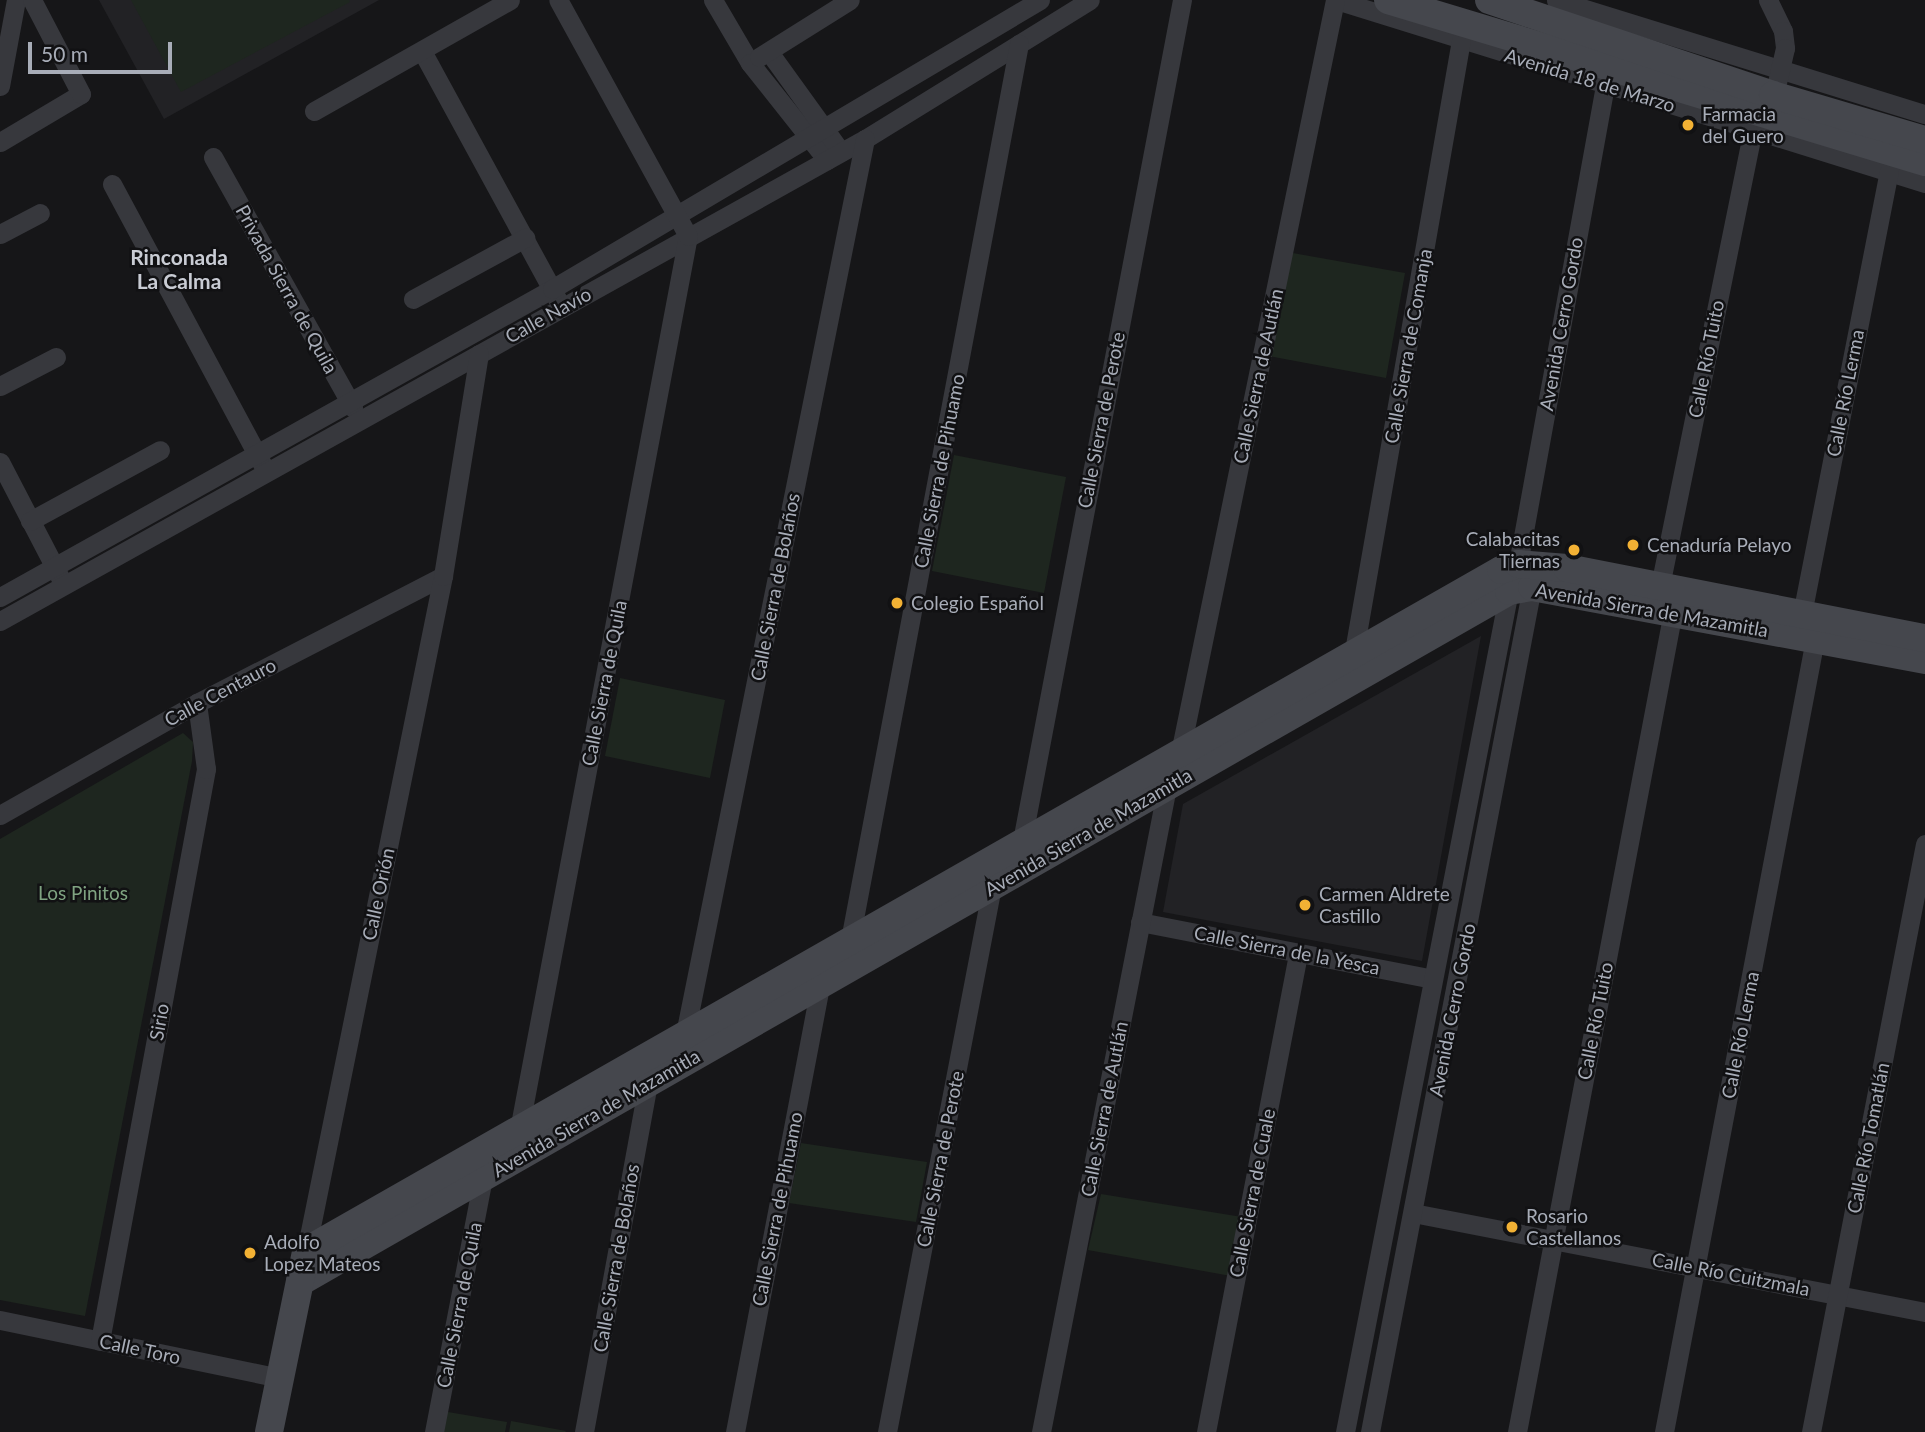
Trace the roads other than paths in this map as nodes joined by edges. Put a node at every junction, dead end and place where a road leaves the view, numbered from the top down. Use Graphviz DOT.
graph roads {
  1 [pos="16,0"];
  2 [pos="32,0"];
  3 [pos="510,0"];
  4 [pos="558,0"];
  5 [pos="713,0"];
  6 [pos="850,0"];
  7 [pos="1040,0"];
  8 [pos="1090,0"];
  9 [pos="1182,0"];
  10 [pos="1336,0"];
  11 [pos="1388,0"];
  12 [pos="1489,0"];
  13 [pos="1768,0"];
  14 [pos="1552,6"];
  15 [pos="1461,40"];
  16 [pos="1019,44"];
  17 [pos="422,51"];
  18 [pos="769,52"];
  19 [pos="1536,55"];
  20 [pos="750,63"];
  21 [pos="1605,83"];
  22 [pos="0,86"];
  23 [pos="1769,103"];
  24 [pos="314,111"];
  25 [pos="1925,114"];
  26 [pos="815,133"];
  27 [pos="865,139"];
  28 [pos="1925,140"];
  29 [pos="0,142"];
  30 [pos="834,156"];
  31 [pos="213,157"];
  32 [pos="1925,162"];
  33 [pos="1889,172"];
  34 [pos="1925,183"];
  35 [pos="112,184"];
  36 [pos="40,213"];
  37 [pos="678,217"];
  38 [pos="0,234"];
  39 [pos="688,236"];
  40 [pos="525,238"];
  41 [pos="552,289"];
  42 [pos="413,299"];
  43 [pos="561,307"];
  44 [pos="479,354"];
  45 [pos="56,357"];
  46 [pos="0,386"];
  47 [pos="348,400"];
  48 [pos="361,421"];
  49 [pos="160,450"];
  50 [pos="256,453"];
  51 [pos="0,462"];
  52 [pos="267,472"];
  53 [pos="30,521"];
  54 [pos="55,567"];
  55 [pos="443,576"];
  56 [pos="1520,581"];
  57 [pos="64,586"];
  58 [pos="0,597"];
  59 [pos="1666,598"];
  60 [pos="1721,609"];
  61 [pos="1801,614"];
  62 [pos="0,621"];
  63 [pos="1425,627"];
  64 [pos="1925,638"];
  65 [pos="1815,639"];
  66 [pos="1354,651"];
  67 [pos="1925,660"];
  68 [pos="197,703"];
  69 [pos="1180,753"];
  70 [pos="1167,787"];
  71 [pos="1469,793"];
  72 [pos="1492,798"];
  73 [pos="0,814"];
  74 [pos="1022,841"];
  75 [pos="1925,844"];
  76 [pos="992,886"];
  77 [pos="945,900"];
  78 [pos="1140,922"];
  79 [pos="850,940"];
  80 [pos="1298,953"];
  81 [pos="1433,979"];
  82 [pos="820,986"];
  83 [pos="685,1034"];
  84 [pos="648,1083"];
  85 [pos="586,1105"];
  86 [pos="519,1130"];
  87 [pos="483,1177"];
  88 [pos="1413,1213"];
  89 [pos="1553,1240"];
  90 [pos="306,1251"];
  91 [pos="1696,1267"];
  92 [pos="300,1282"];
  93 [pos="1837,1295"];
  94 [pos="1925,1311"];
  95 [pos="0,1320"];
  96 [pos="100,1341"];
  97 [pos="280,1378"];
  98 [pos="269,1432"];
  99 [pos="434,1432"];
  100 [pos="584,1432"];
  101 [pos="734,1432"];
  102 [pos="887,1432"];
  103 [pos="1041,1432"];
  104 [pos="1206,1432"];
  105 [pos="1345,1432"];
  106 [pos="1370,1432"];
  107 [pos="1517,1432"];
  108 [pos="1664,1432"];
  109 [pos="1811,1432"];
  1 -- 22 [label="street"];
  2 -- 29 [label="street"];
  3 -- 17 [label="street"];
  4 -- 37 [label="street"];
  5 -- 20 [label="street"];
  6 -- 18 [label="street"];
  7 -- 26 [label="street, Calle Navío"];
  8 -- 16 [label="street, Calle Navío"];
  9 -- 74 [label="street, Calle Sierra de Perote"];
  10 -- 15 [label="street, Avenida 18 de Marzo"];
  10 -- 69 [label="street, Calle Sierra de Autlán"];
  11 -- 19 [label="street, Avenida 18 de Marzo"];
  12 -- 14 [label="street, Avenida 18 de Marzo"];
  13 -- 23 [label="street, Calle Río Tuito"];
  14 -- 19 [label="street"];
  14 -- 23 [label="street, Avenida 18 de Marzo"];
  15 -- 19 [label="street, Avenida 18 de Marzo"];
  15 -- 66 [label="street, Calle Sierra de Comanja"];
  16 -- 27 [label="street, Calle Navío"];
  16 -- 79 [label="street, Calle Sierra de Pihuamo"];
  17 -- 24 [label="street"];
  17 -- 40 [label="street"];
  18 -- 20 [label="street"];
  18 -- 26 [label="street"];
  19 -- 21 [label="street, Avenida 18 de Marzo"];
  19 -- 23 [label="street, Avenida 18 de Marzo"];
  20 -- 26 [label="street"];
  21 -- 23 [label="street, Avenida 18 de Marzo"];
  21 -- 56 [label="street, Avenida Cerro Gordo"];
  23 -- 25 [label="street, Avenida 18 de Marzo"];
  23 -- 28 [label="street, Avenida 18 de Marzo"];
  23 -- 32 [label="street, Avenida 18 de Marzo"];
  23 -- 33 [label="street, Avenida 18 de Marzo"];
  23 -- 59 [label="street, Calle Río Tuito"];
  26 -- 30 [label="street"];
  26 -- 37 [label="street, Calle Navío"];
  27 -- 30 [label="street, Calle Navío"];
  27 -- 83 [label="street, Calle Sierra de Bolaños"];
  30 -- 39 [label="street, Calle Navío"];
  31 -- 47 [label="street, Privada Sierra de Quila"];
  33 -- 34 [label="street, Avenida 18 de Marzo"];
  33 -- 61 [label="street, Calle Río Lerma"];
  35 -- 50 [label="street"];
  36 -- 38 [label="street"];
  37 -- 39 [label="street"];
  37 -- 41 [label="street, Calle Navío"];
  39 -- 43 [label="street, Calle Navío"];
  39 -- 86 [label="street, Calle Sierra de Quila"];
  40 -- 41 [label="street"];
  40 -- 42 [label="street"];
  41 -- 43 [label="street"];
  41 -- 47 [label="street, Calle Navío"];
  43 -- 44 [label="street, Calle Navío"];
  44 -- 48 [label="street, Calle Navío"];
  44 -- 55 [label="street, Calle Orión"];
  45 -- 46 [label="street"];
  47 -- 48 [label="street, Privada Sierra de Quila"];
  47 -- 50 [label="street, Calle Navío"];
  48 -- 52 [label="street, Calle Navío"];
  49 -- 53 [label="street"];
  50 -- 52 [label="street"];
  50 -- 54 [label="street, Calle Navío"];
  51 -- 53 [label="street"];
  52 -- 57 [label="street, Calle Navío"];
  53 -- 54 [label="street"];
  54 -- 57 [label="street"];
  54 -- 58 [label="street, Calle Navío"];
  55 -- 68 [label="street, Calle Centauro"];
  55 -- 90 [label="street, Calle Orión"];
  56 -- 59 [label="street, Avenida Sierra de Mazamitla"];
  56 -- 63 [label="street, Avenida Sierra de Mazamitla"];
  56 -- 71 [label="street, Avenida Cerro Gordo"];
  56 -- 72 [label="street, Avenida Cerro Gordo"];
  57 -- 62 [label="street, Calle Navío"];
  59 -- 60 [label="street, Avenida Sierra de Mazamitla"];
  59 -- 89 [label="street, Calle Río Tuito"];
  60 -- 61 [label="street, Avenida Sierra de Mazamitla"];
  60 -- 65 [label="street, Avenida Sierra de Mazamitla"];
  61 -- 64 [label="street, Avenida Sierra de Mazamitla"];
  63 -- 66 [label="street, Avenida Sierra de Mazamitla"];
  63 -- 70 [label="street, Avenida Sierra de Mazamitla"];
  65 -- 67 [label="street, Avenida Sierra de Mazamitla"];
  65 -- 91 [label="street, Calle Río Lerma"];
  66 -- 69 [label="street, Avenida Sierra de Mazamitla"];
  68 -- 73 [label="street, Calle Centauro"];
  68 -- 96 [label="street, Sirio"];
  69 -- 74 [label="street, Avenida Sierra de Mazamitla"];
  70 -- 76 [label="street, Avenida Sierra de Mazamitla"];
  70 -- 78 [label="street, Calle Sierra de Autlán"];
  71 -- 72 [label="street"];
  71 -- 81 [label="street, Avenida Cerro Gordo"];
  72 -- 88 [label="street, Avenida Cerro Gordo"];
  74 -- 77 [label="street, Avenida Sierra de Mazamitla"];
  75 -- 93 [label="street, Calle Río Tomatlán"];
  76 -- 77 [label="street, Avenida Sierra de Mazamitla"];
  76 -- 102 [label="street, Calle Sierra de Perote"];
  77 -- 79 [label="street, Avenida Sierra de Mazamitla"];
  77 -- 82 [label="street, Avenida Sierra de Mazamitla"];
  78 -- 80 [label="street, Calle Sierra de la Yesca"];
  78 -- 103 [label="street, Calle Sierra de Autlán"];
  79 -- 83 [label="street, Avenida Sierra de Mazamitla"];
  80 -- 81 [label="street, Calle Sierra de la Yesca"];
  80 -- 104 [label="street, Calle Sierra de Cuale"];
  81 -- 105 [label="street, Avenida Cerro Gordo"];
  82 -- 84 [label="street, Avenida Sierra de Mazamitla"];
  82 -- 101 [label="street, Calle Sierra de Pihuamo"];
  83 -- 85 [label="street, Avenida Sierra de Mazamitla"];
  84 -- 85 [label="street, Avenida Sierra de Mazamitla"];
  84 -- 100 [label="street, Calle Sierra de Bolaños"];
  85 -- 86 [label="street, Avenida Sierra de Mazamitla"];
  85 -- 87 [label="street, Avenida Sierra de Mazamitla"];
  86 -- 90 [label="street, Avenida Sierra de Mazamitla"];
  87 -- 92 [label="street, Avenida Sierra de Mazamitla"];
  87 -- 99 [label="street, Calle Sierra de Quila"];
  88 -- 89 [label="street, Calle Río Cuitzmala"];
  88 -- 106 [label="street, Avenida Cerro Gordo"];
  89 -- 91 [label="street, Calle Río Cuitzmala"];
  89 -- 107 [label="street, Calle Río Tuito"];
  90 -- 92 [label="street, Calle Orión"];
  91 -- 93 [label="street, Calle Río Cuitzmala"];
  91 -- 108 [label="street, Calle Río Lerma"];
  92 -- 97 [label="street, Calle Orión"];
  93 -- 94 [label="street, Calle Río Cuitzmala"];
  93 -- 109 [label="street, Calle Río Tomatlán"];
  95 -- 96 [label="street, Calle Toro"];
  96 -- 97 [label="street, Calle Toro"];
  97 -- 98 [label="street, Calle Orión"];
}
